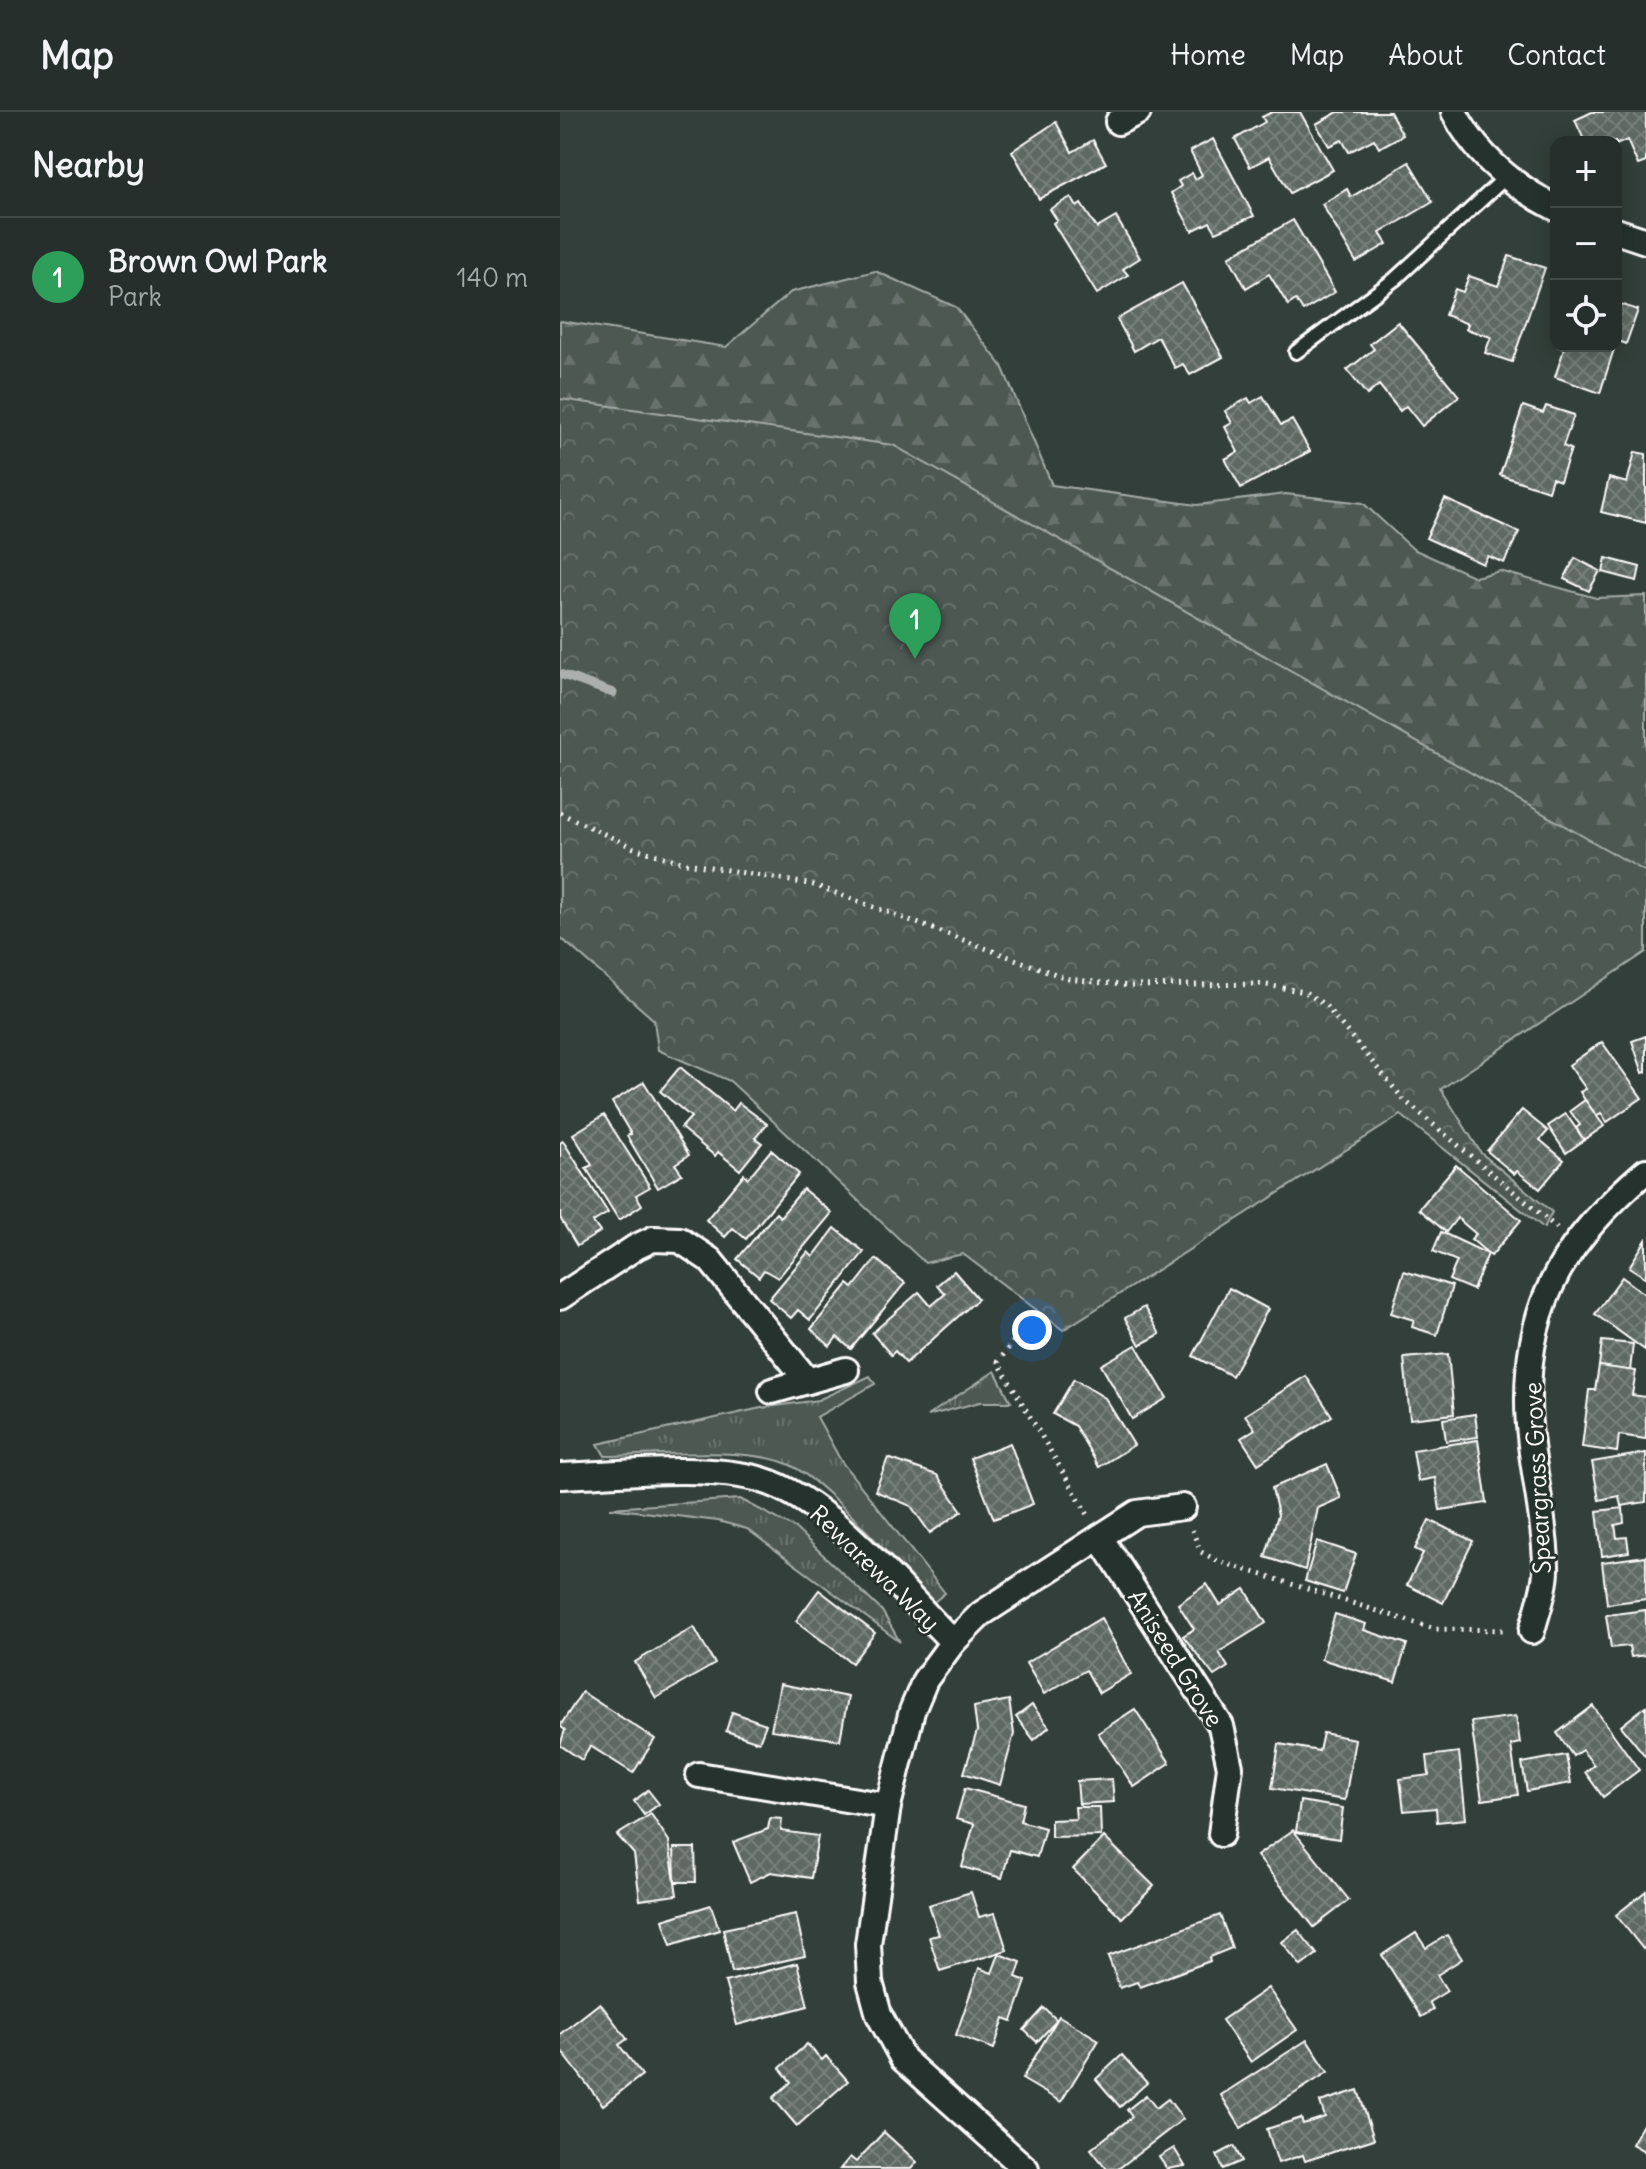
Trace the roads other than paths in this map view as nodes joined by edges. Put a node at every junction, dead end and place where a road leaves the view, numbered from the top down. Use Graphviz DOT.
graph roads {
  1 [pos="1454,112"];
  2 [pos="1506,177"];
  3 [pos="1550,204"];
  4 [pos="1622,233"];
  5 [pos="1646,241"];
  6 [pos="1296,352"];
  7 [pos="1646,1171"];
  8 [pos="560,1297"];
  9 [pos="846,1370"];
  10 [pos="808,1381"];
  11 [pos="772,1391"];
  12 [pos="560,1476"];
  13 [pos="1183,1507"];
  14 [pos="1100,1537"];
  15 [pos="1532,1631"];
  16 [pos="953,1642"];
  17 [pos="699,1775"];
  18 [pos="888,1806"];
  19 [pos="1221,1834"];
  20 [pos="1026,2169"];
  1 -- 2 [label="street"];
  2 -- 3 [label="street"];
  2 -- 6 [label="lane"];
  4 -- 5 [label="street"];
  7 -- 15 [label="street, Speargrass Grove"];
  8 -- 10 [label="street"];
  9 -- 10 [label="street"];
  10 -- 11 [label="street"];
  12 -- 16 [label="street, Rewarewa Way"];
  13 -- 14 [label="street"];
  14 -- 16 [label="street"];
  14 -- 19 [label="street, Aniseed Grove"];
  16 -- 18 [label="street"];
  17 -- 18 [label="street"];
  18 -- 20 [label="street"];
}
